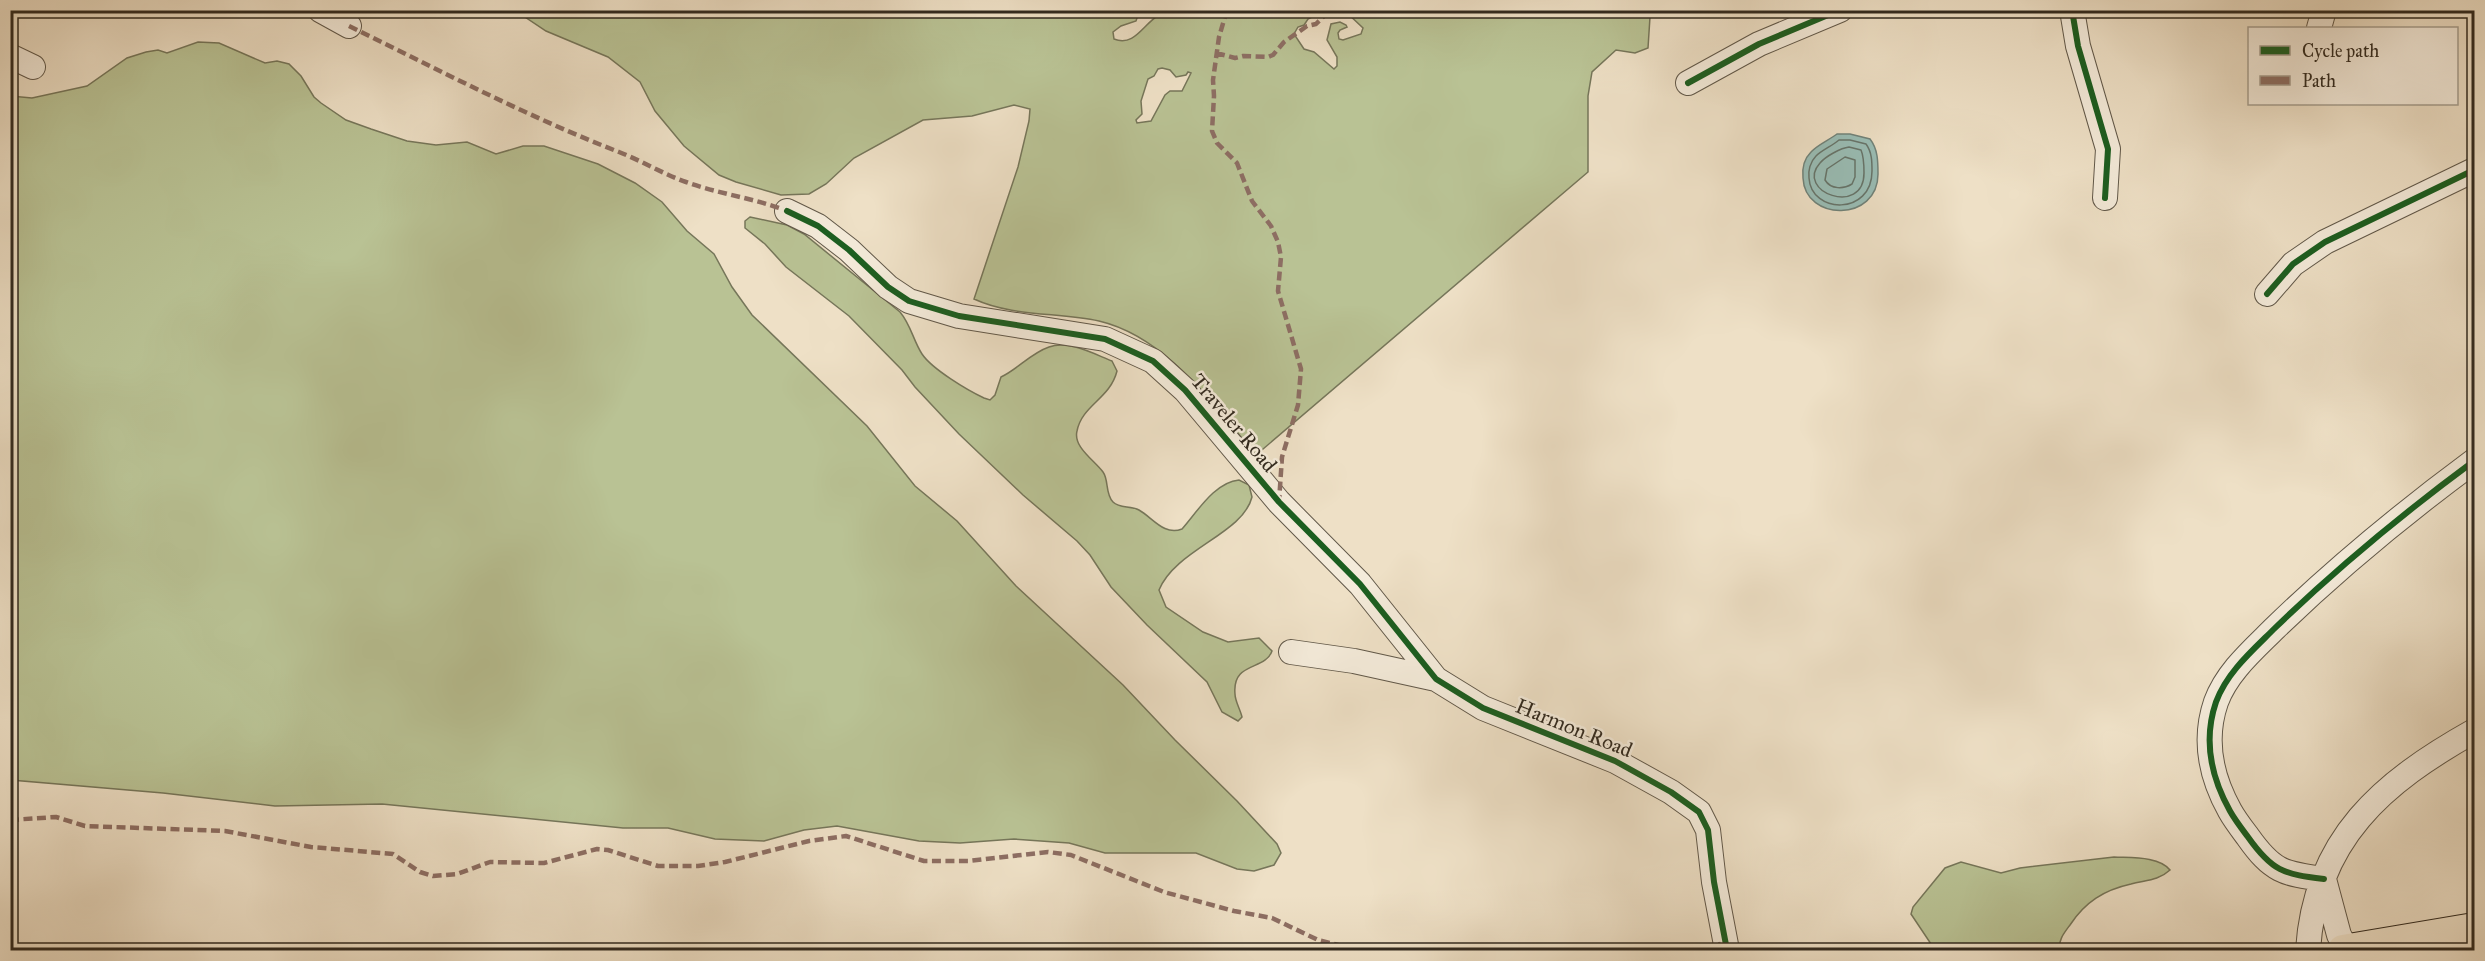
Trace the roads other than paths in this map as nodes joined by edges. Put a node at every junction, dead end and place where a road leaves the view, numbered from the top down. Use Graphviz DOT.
graph roads {
  1 [pos="320,10"];
  2 [pos="1840,10"];
  3 [pos="2072,10"];
  4 [pos="2324,10"];
  5 [pos="350,26"];
  6 [pos="2319,27"];
  7 [pos="10,56"];
  8 [pos="33,67"];
  9 [pos="1688,83"];
  10 [pos="2475,170"];
  11 [pos="2105,198"];
  12 [pos="787,211"];
  13 [pos="2267,294"];
  14 [pos="2475,461"];
  15 [pos="1291,652"];
  16 [pos="1436,679"];
  17 [pos="2475,731"];
  18 [pos="2324,879"];
  19 [pos="2475,928"];
  20 [pos="2345,950"];
  21 [pos="1727,951"];
  22 [pos="2308,951"];
  1 -- 5 [label="street"];
  2 -- 9 [label="street"];
  3 -- 11 [label="street"];
  4 -- 6 [label="street"];
  7 -- 8 [label="street"];
  10 -- 13 [label="street"];
  12 -- 16 [label="street, Traveler Road"];
  14 -- 18 [label="street"];
  15 -- 16 [label="street"];
  16 -- 21 [label="street, Harmon Road"];
  17 -- 18 [label="street"];
  18 -- 20 [label="street"];
  18 -- 22 [label="street"];
  19 -- 20 [label="main road"];
}
